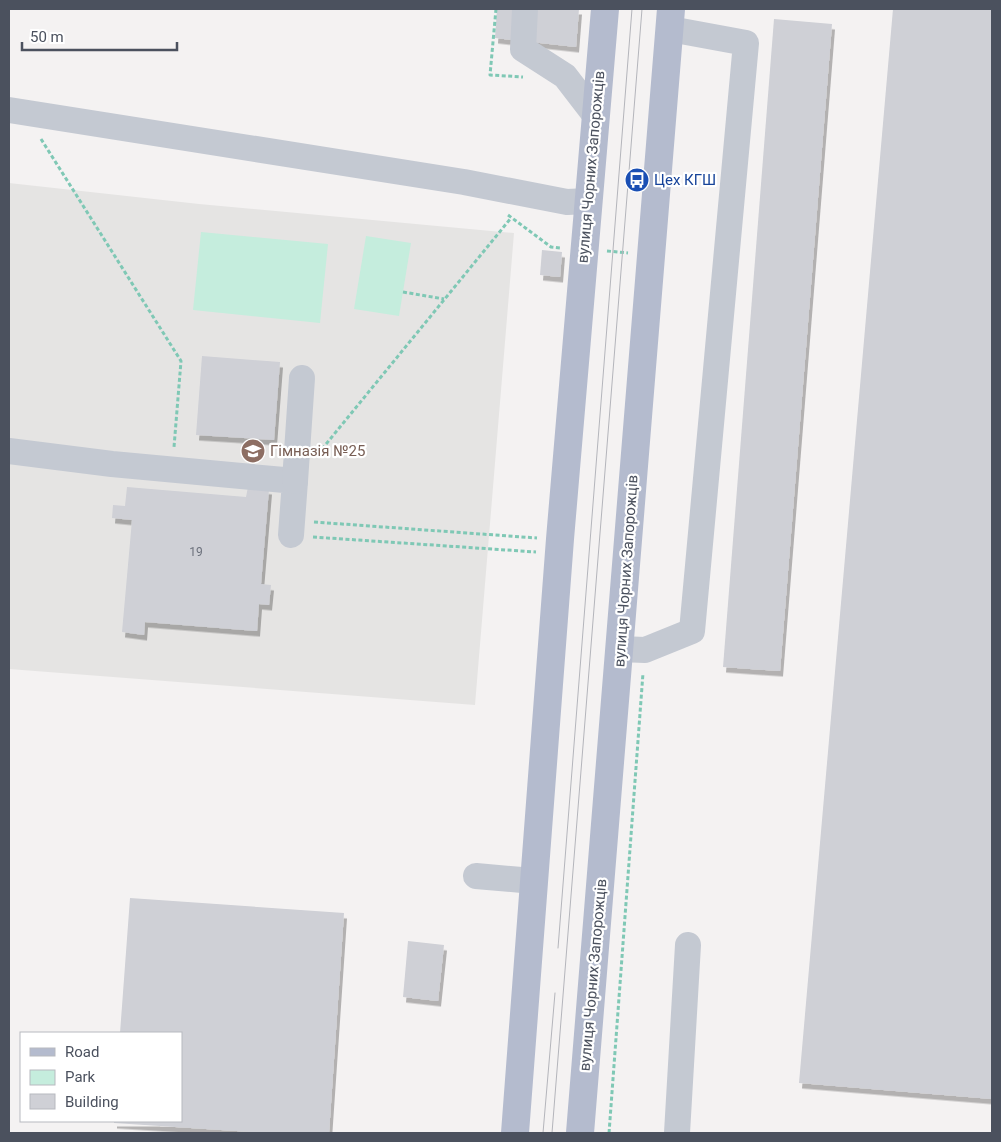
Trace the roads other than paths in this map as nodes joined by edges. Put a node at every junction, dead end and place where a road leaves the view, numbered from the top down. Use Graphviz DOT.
graph roads {
  1 [pos="525,9"];
  2 [pos="605,9"];
  3 [pos="670,19"];
  4 [pos="17,112"];
  5 [pos="595,116"];
  6 [pos="588,201"];
  7 [pos="302,378"];
  8 [pos="9,451"];
  9 [pos="295,481"];
  10 [pos="292,528"];
  11 [pos="632,649"];
  12 [pos="476,876"];
  13 [pos="534,881"];
  14 [pos="688,946"];
  15 [pos="515,1133"];
  16 [pos="580,1133"];
  17 [pos="677,1133"];
  1 -- 5 [label="lane"];
  2 -- 5 [label="main road, вулиця Чорних Запорожців"];
  3 -- 11 [label="main road, вулиця Чорних Запорожців"];
  3 -- 11 [label="lane"];
  4 -- 6 [label="lane"];
  5 -- 6 [label="main road, вулиця Чорних Запорожців"];
  6 -- 13 [label="main road, вулиця Чорних Запорожців"];
  7 -- 9 [label="lane"];
  8 -- 9 [label="lane"];
  9 -- 10 [label="lane"];
  11 -- 16 [label="main road, вулиця Чорних Запорожців"];
  12 -- 13 [label="lane"];
  13 -- 15 [label="main road, вулиця Чорних Запорожців"];
  14 -- 17 [label="lane"];
}
